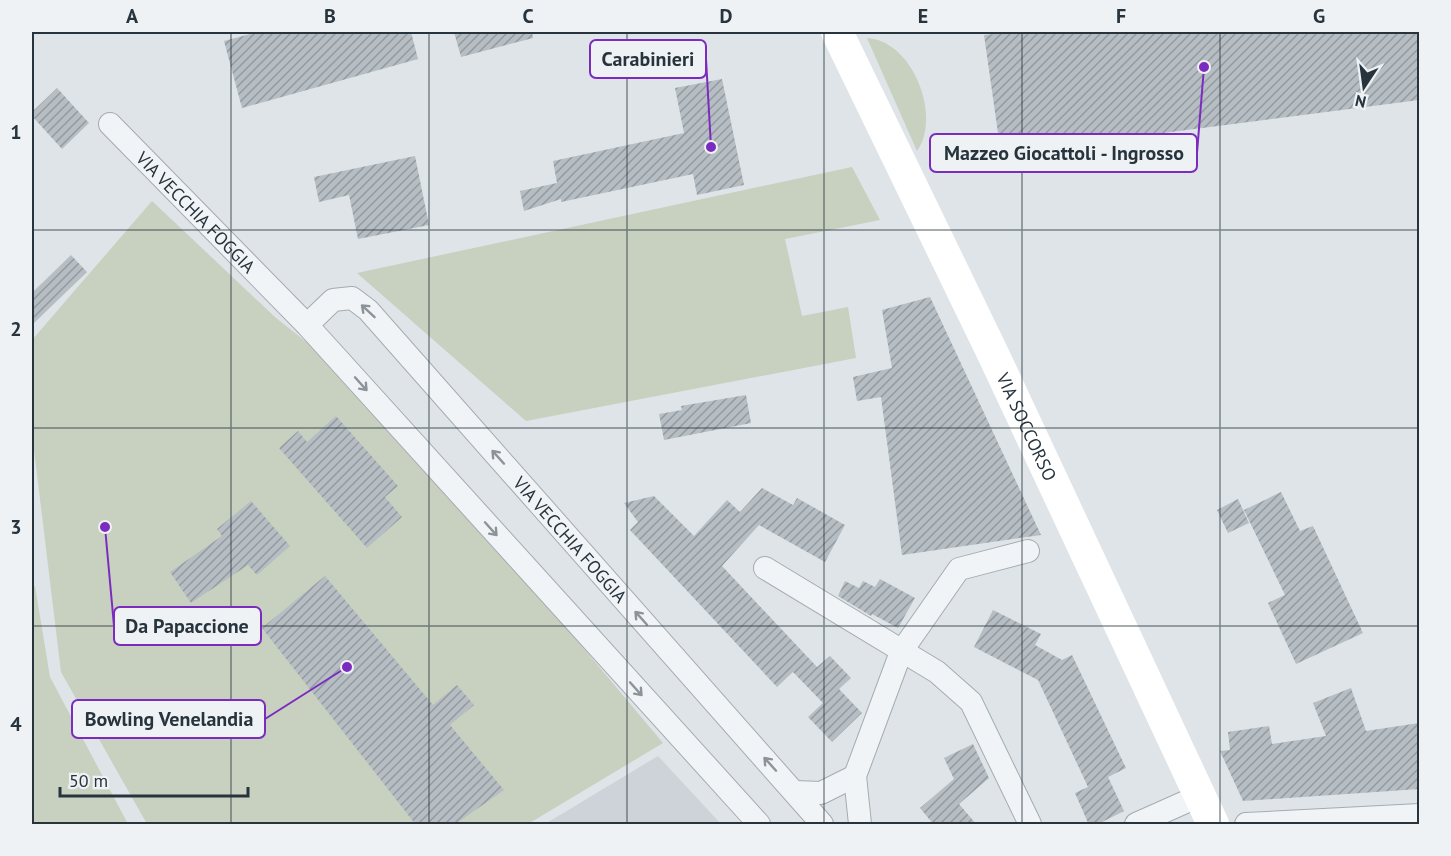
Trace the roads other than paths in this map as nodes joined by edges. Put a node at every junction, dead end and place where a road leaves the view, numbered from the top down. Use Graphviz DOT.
graph roads {
  1 [pos="837,32"];
  2 [pos="110,124"];
  3 [pos="307,325"];
  4 [pos="1028,551"];
  5 [pos="765,568"];
  6 [pos="901,652"];
  7 [pos="855,776"];
  8 [pos="795,792"];
  9 [pos="1199,796"];
  10 [pos="1419,814"];
  11 [pos="759,825"];
  12 [pos="822,825"];
  13 [pos="860,825"];
  14 [pos="1030,825"];
  15 [pos="1136,825"];
  16 [pos="1213,825"];
  17 [pos="1246,825"];
  1 -- 9 [label="main road, VIA SOCCORSO"];
  2 -- 3 [label="street, VIA VECCHIA FOGGIA"];
  8 -- 3 [label="street, VIA VECCHIA FOGGIA, one-way"];
  3 -- 11 [label="street, VIA VECCHIA FOGGIA, one-way"];
  4 -- 6 [label="street"];
  5 -- 6 [label="street"];
  6 -- 7 [label="street"];
  6 -- 14 [label="street"];
  7 -- 8 [label="street"];
  7 -- 13 [label="street"];
  8 -- 12 [label="street, VIA VECCHIA FOGGIA"];
  9 -- 15 [label="street"];
  9 -- 16 [label="main road, VIA SOCCORSO"];
  10 -- 17 [label="street"];
}
